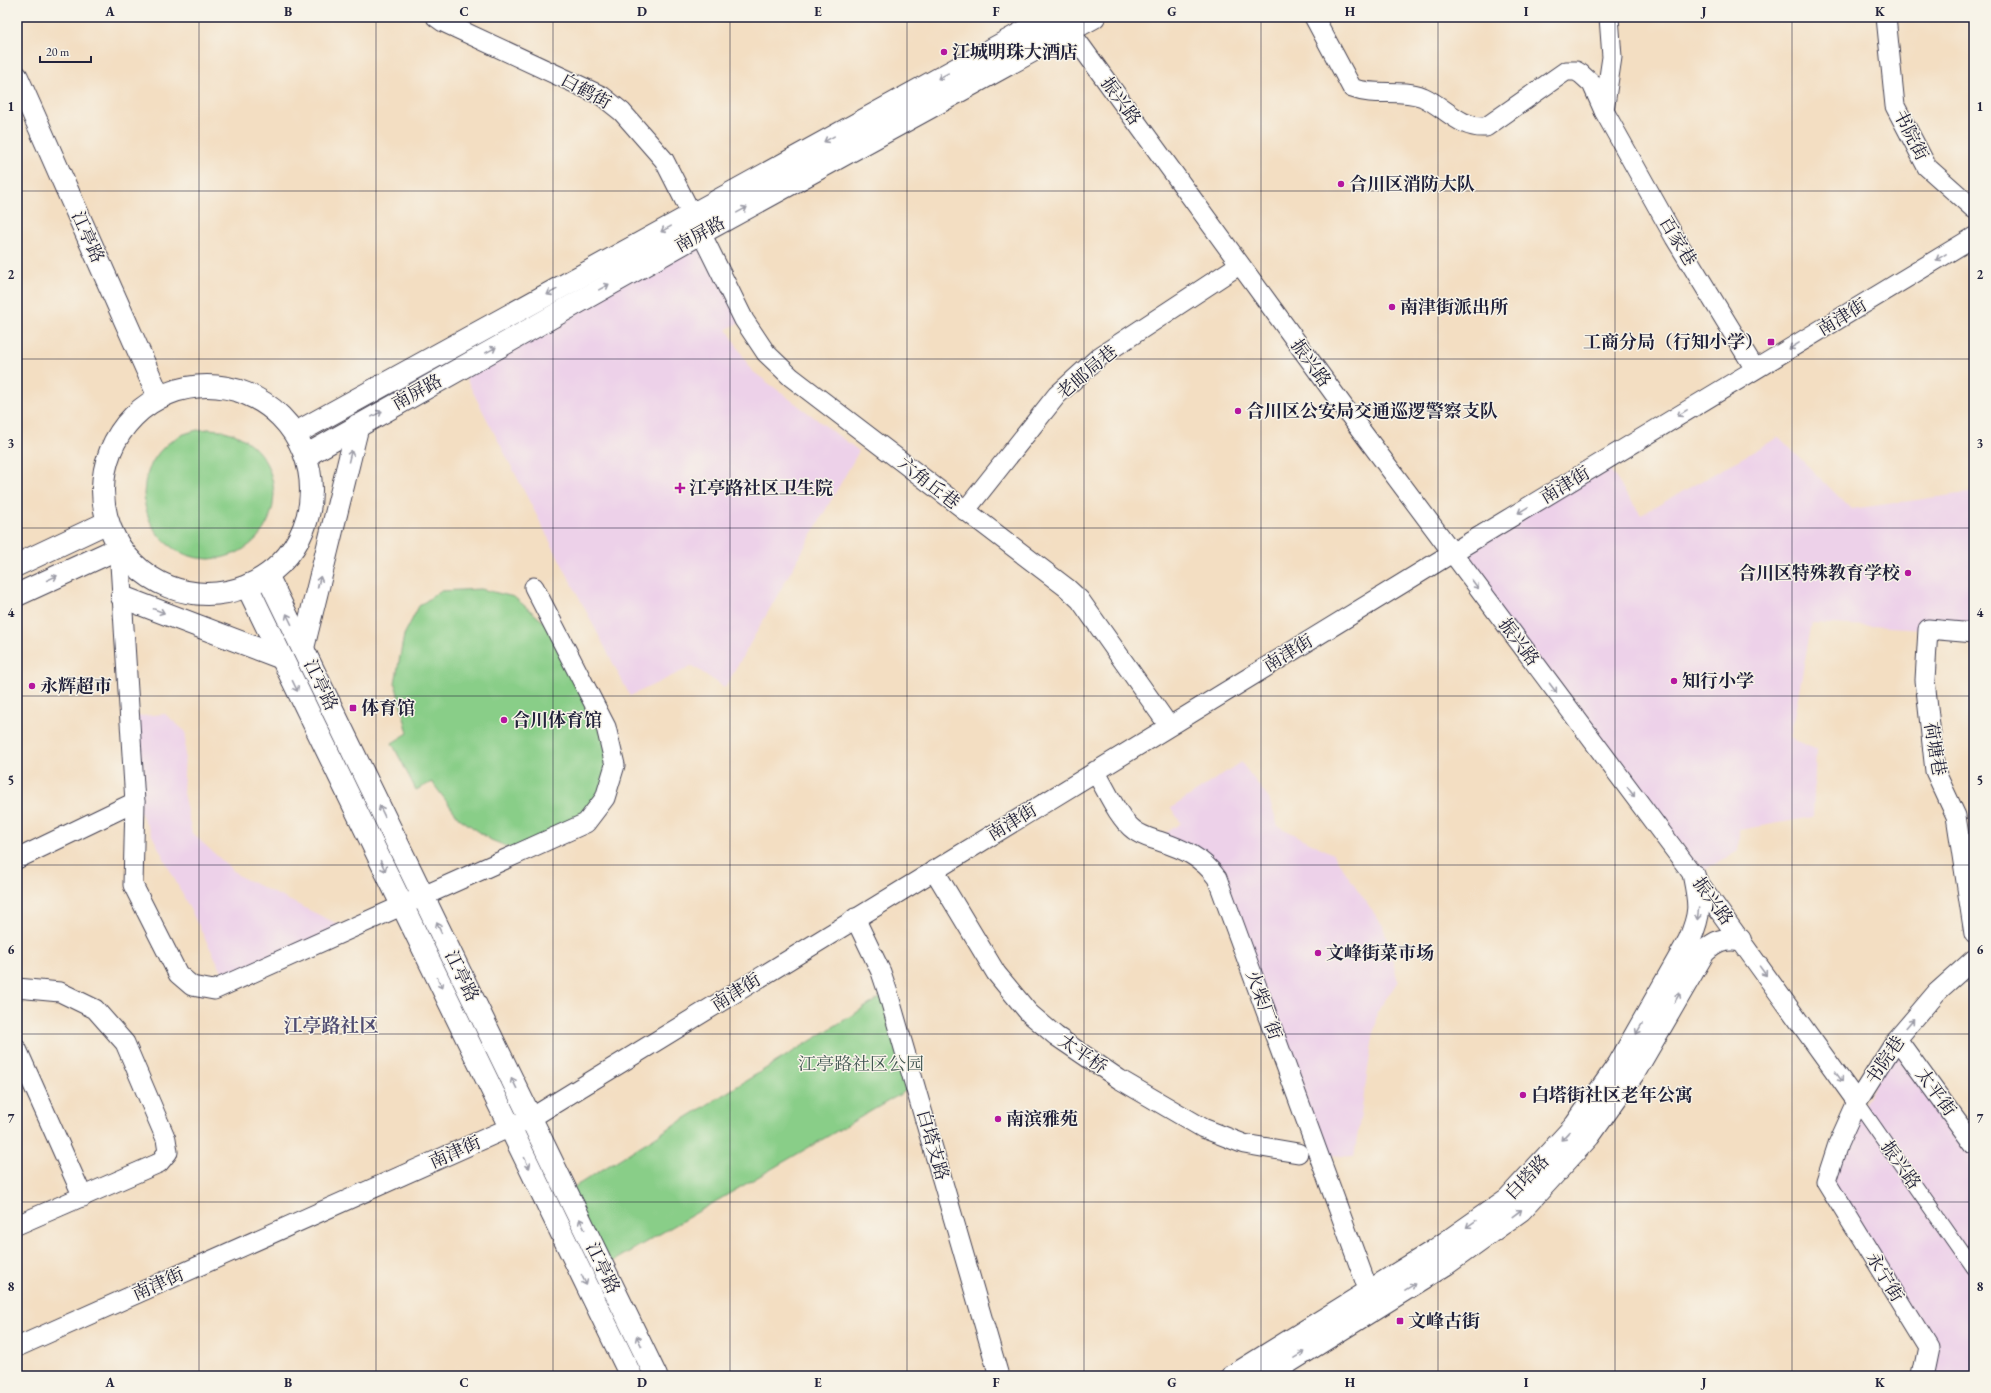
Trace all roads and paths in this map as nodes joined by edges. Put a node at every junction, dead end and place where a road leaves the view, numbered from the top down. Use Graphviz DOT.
graph roads {
  1 [pos="436,17"];
  2 [pos="1051,17"];
  3 [pos="1094,17"];
  4 [pos="1314,17"];
  5 [pos="1609,17"];
  6 [pos="1886,17"];
  7 [pos="1064,24"];
  8 [pos="17,76"];
  9 [pos="1604,112"];
  10 [pos="1974,209"];
  11 [pos="697,224"];
  12 [pos="1974,237"];
  13 [pos="1239,265"];
  14 [pos="1755,369"];
  15 [pos="159,398"];
  16 [pos="358,425"];
  17 [pos="296,433"];
  18 [pos="307,454"];
  19 [pos="965,511"];
  20 [pos="108,522"];
  21 [pos="119,548"];
  22 [pos="1452,553"];
  23 [pos="17,565"];
  24 [pos="268,576"];
  25 [pos="534,587"];
  26 [pos="248,588"];
  27 [pos="17,595"];
  28 [pos="122,597"];
  29 [pos="1974,633"];
  30 [pos="303,648"];
  31 [pos="282,658"];
  32 [pos="1169,726"];
  33 [pos="1095,772"];
  34 [pos="135,802"];
  35 [pos="17,859"];
  36 [pos="934,870"];
  37 [pos="1694,876"];
  38 [pos="422,895"];
  39 [pos="401,904"];
  40 [pos="856,918"];
  41 [pos="1974,934"];
  42 [pos="1740,940"];
  43 [pos="1974,959"];
  44 [pos="17,988"];
  45 [pos="1897,1039"];
  46 [pos="17,1049"];
  47 [pos="1857,1102"];
  48 [pos="531,1118"];
  49 [pos="510,1128"];
  50 [pos="1974,1145"];
  51 [pos="1298,1153"];
  52 [pos="1826,1181"];
  53 [pos="83,1197"];
  54 [pos="17,1225"];
  55 [pos="1974,1270"];
  56 [pos="1369,1292"];
  57 [pos="19,1340"];
  58 [pos="631,1376"];
  59 [pos="656,1376"];
  60 [pos="999,1376"];
  61 [pos="1233,1376"];
  62 [pos="1266,1376"];
  63 [pos="1922,1376"];
  1 -- 11 [label="street, 白鹤街"];
  2 -- 11 [label="street, 南屏路, one-way"];
  3 -- 7 [label="street, 南屏路"];
  4 -- 9 [label="street, 百家巷"];
  5 -- 9 [label="street"];
  6 -- 10 [label="street, 书院街"];
  11 -- 7 [label="street, 南屏路, one-way"];
  7 -- 13 [label="street, 振兴路"];
  8 -- 15 [label="street, 江亭路"];
  9 -- 14 [label="street, 百家巷"];
  16 -- 11 [label="street, 南屏路, one-way"];
  11 -- 17 [label="street, 南屏路, one-way"];
  11 -- 19 [label="street, 六角丘巷"];
  12 -- 14 [label="street, 南津街, one-way"];
  13 -- 19 [label="street, 老邮局巷"];
  13 -- 22 [label="street, 振兴路"];
  14 -- 22 [label="street, 南津街, one-way"];
  15 -- 17 [label="street"];
  15 -- 20 [label="street"];
  16 -- 18 [label="street, 南屏路"];
  30 -- 16 [label="street, one-way"];
  17 -- 18 [label="street"];
  18 -- 24 [label="street"];
  19 -- 32 [label="street, 六角丘巷"];
  20 -- 21 [label="street"];
  20 -- 23 [label="street"];
  21 -- 26 [label="street"];
  27 -- 21 [label="street, one-way"];
  21 -- 28 [label="street"];
  22 -- 32 [label="street, 南津街"];
  22 -- 37 [label="street, 振兴路, one-way"];
  24 -- 26 [label="street"];
  30 -- 24 [label="street, 江亭路, one-way"];
  25 -- 38 [label="street"];
  26 -- 31 [label="street, 江亭路"];
  28 -- 31 [label="street, one-way"];
  28 -- 34 [label="street"];
  29 -- 41 [label="street, 荷塘巷"];
  38 -- 30 [label="street, 江亭路, one-way"];
  31 -- 39 [label="street, 江亭路, one-way"];
  32 -- 33 [label="street, 南津街"];
  33 -- 36 [label="street, 南津街"];
  33 -- 56 [label="street, 火柴厂街"];
  34 -- 35 [label="street"];
  34 -- 39 [label="street"];
  36 -- 40 [label="street, 南津街"];
  36 -- 51 [label="street, 太平桥"];
  37 -- 42 [label="street, 振兴路"];
  37 -- 56 [label="street, 白塔路, one-way"];
  38 -- 39 [label="street"];
  48 -- 38 [label="street, 江亭路, one-way"];
  39 -- 49 [label="street, 江亭路, one-way"];
  40 -- 48 [label="street, 南津街"];
  40 -- 60 [label="street, 白塔支路"];
  42 -- 47 [label="street, 振兴路, one-way"];
  62 -- 42 [label="street, 白塔路, one-way"];
  45 -- 43 [label="street, 书院巷, one-way"];
  44 -- 53 [label="street"];
  45 -- 47 [label="street, 书院巷"];
  45 -- 50 [label="street, 太平街"];
  46 -- 53 [label="street"];
  47 -- 52 [label="street, 书院巷"];
  47 -- 55 [label="street, 振兴路"];
  48 -- 49 [label="street, 南津街"];
  59 -- 48 [label="street, 江亭路, one-way"];
  49 -- 57 [label="street, 南津街"];
  49 -- 58 [label="street, 江亭路, one-way"];
  52 -- 63 [label="street, 永宁街"];
  53 -- 54 [label="street"];
  56 -- 61 [label="street, 白塔路"];
}
